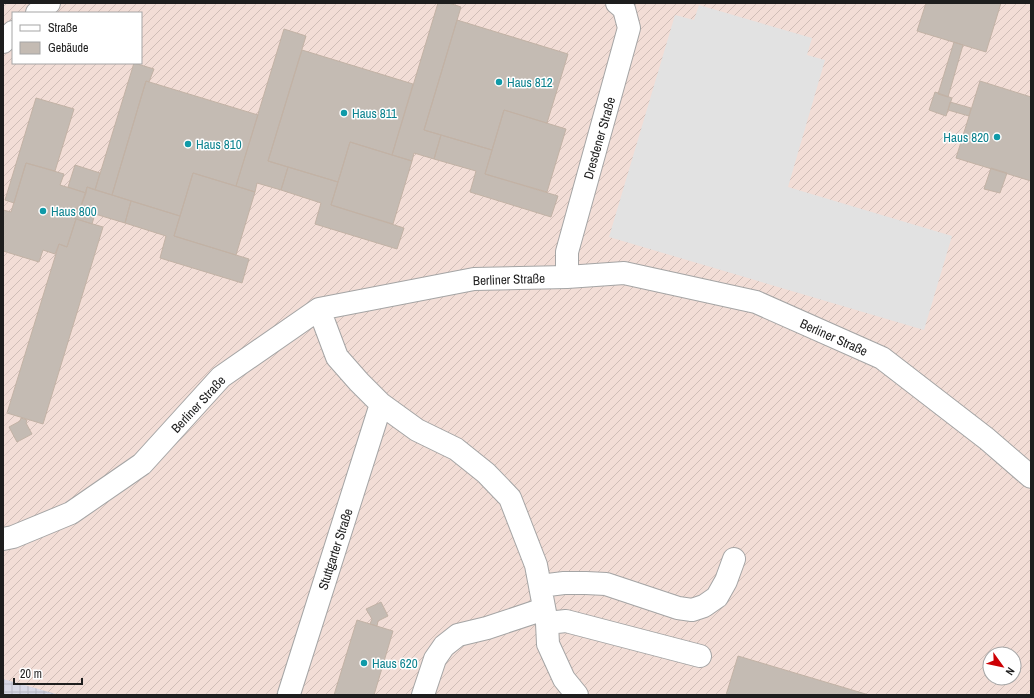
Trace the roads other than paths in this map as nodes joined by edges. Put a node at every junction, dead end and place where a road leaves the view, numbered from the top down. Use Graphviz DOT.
graph roads {
  1 [pos="49,3"];
  2 [pos="617,3"];
  3 [pos="38,12"];
  4 [pos="12,33"];
  5 [pos="3,42"];
  6 [pos="567,277"];
  7 [pos="319,310"];
  8 [pos="381,404"];
  9 [pos="1031,477"];
  10 [pos="6,537"];
  11 [pos="734,558"];
  12 [pos="540,586"];
  13 [pos="546,616"];
  14 [pos="700,656"];
  15 [pos="284,695"];
  16 [pos="423,695"];
  17 [pos="577,695"];
  1 -- 3 [label="lane"];
  2 -- 6 [label="lane, Dresdener Straße"];
  4 -- 5 [label="lane"];
  6 -- 7 [label="lane, Berliner Straße"];
  6 -- 9 [label="lane, Berliner Straße"];
  7 -- 8 [label="lane"];
  7 -- 10 [label="lane, Berliner Straße"];
  8 -- 12 [label="lane"];
  8 -- 15 [label="lane, Stuttgarter Straße"];
  11 -- 12 [label="lane"];
  12 -- 13 [label="lane"];
  13 -- 14 [label="lane"];
  13 -- 16 [label="lane"];
  13 -- 17 [label="lane"];
}
